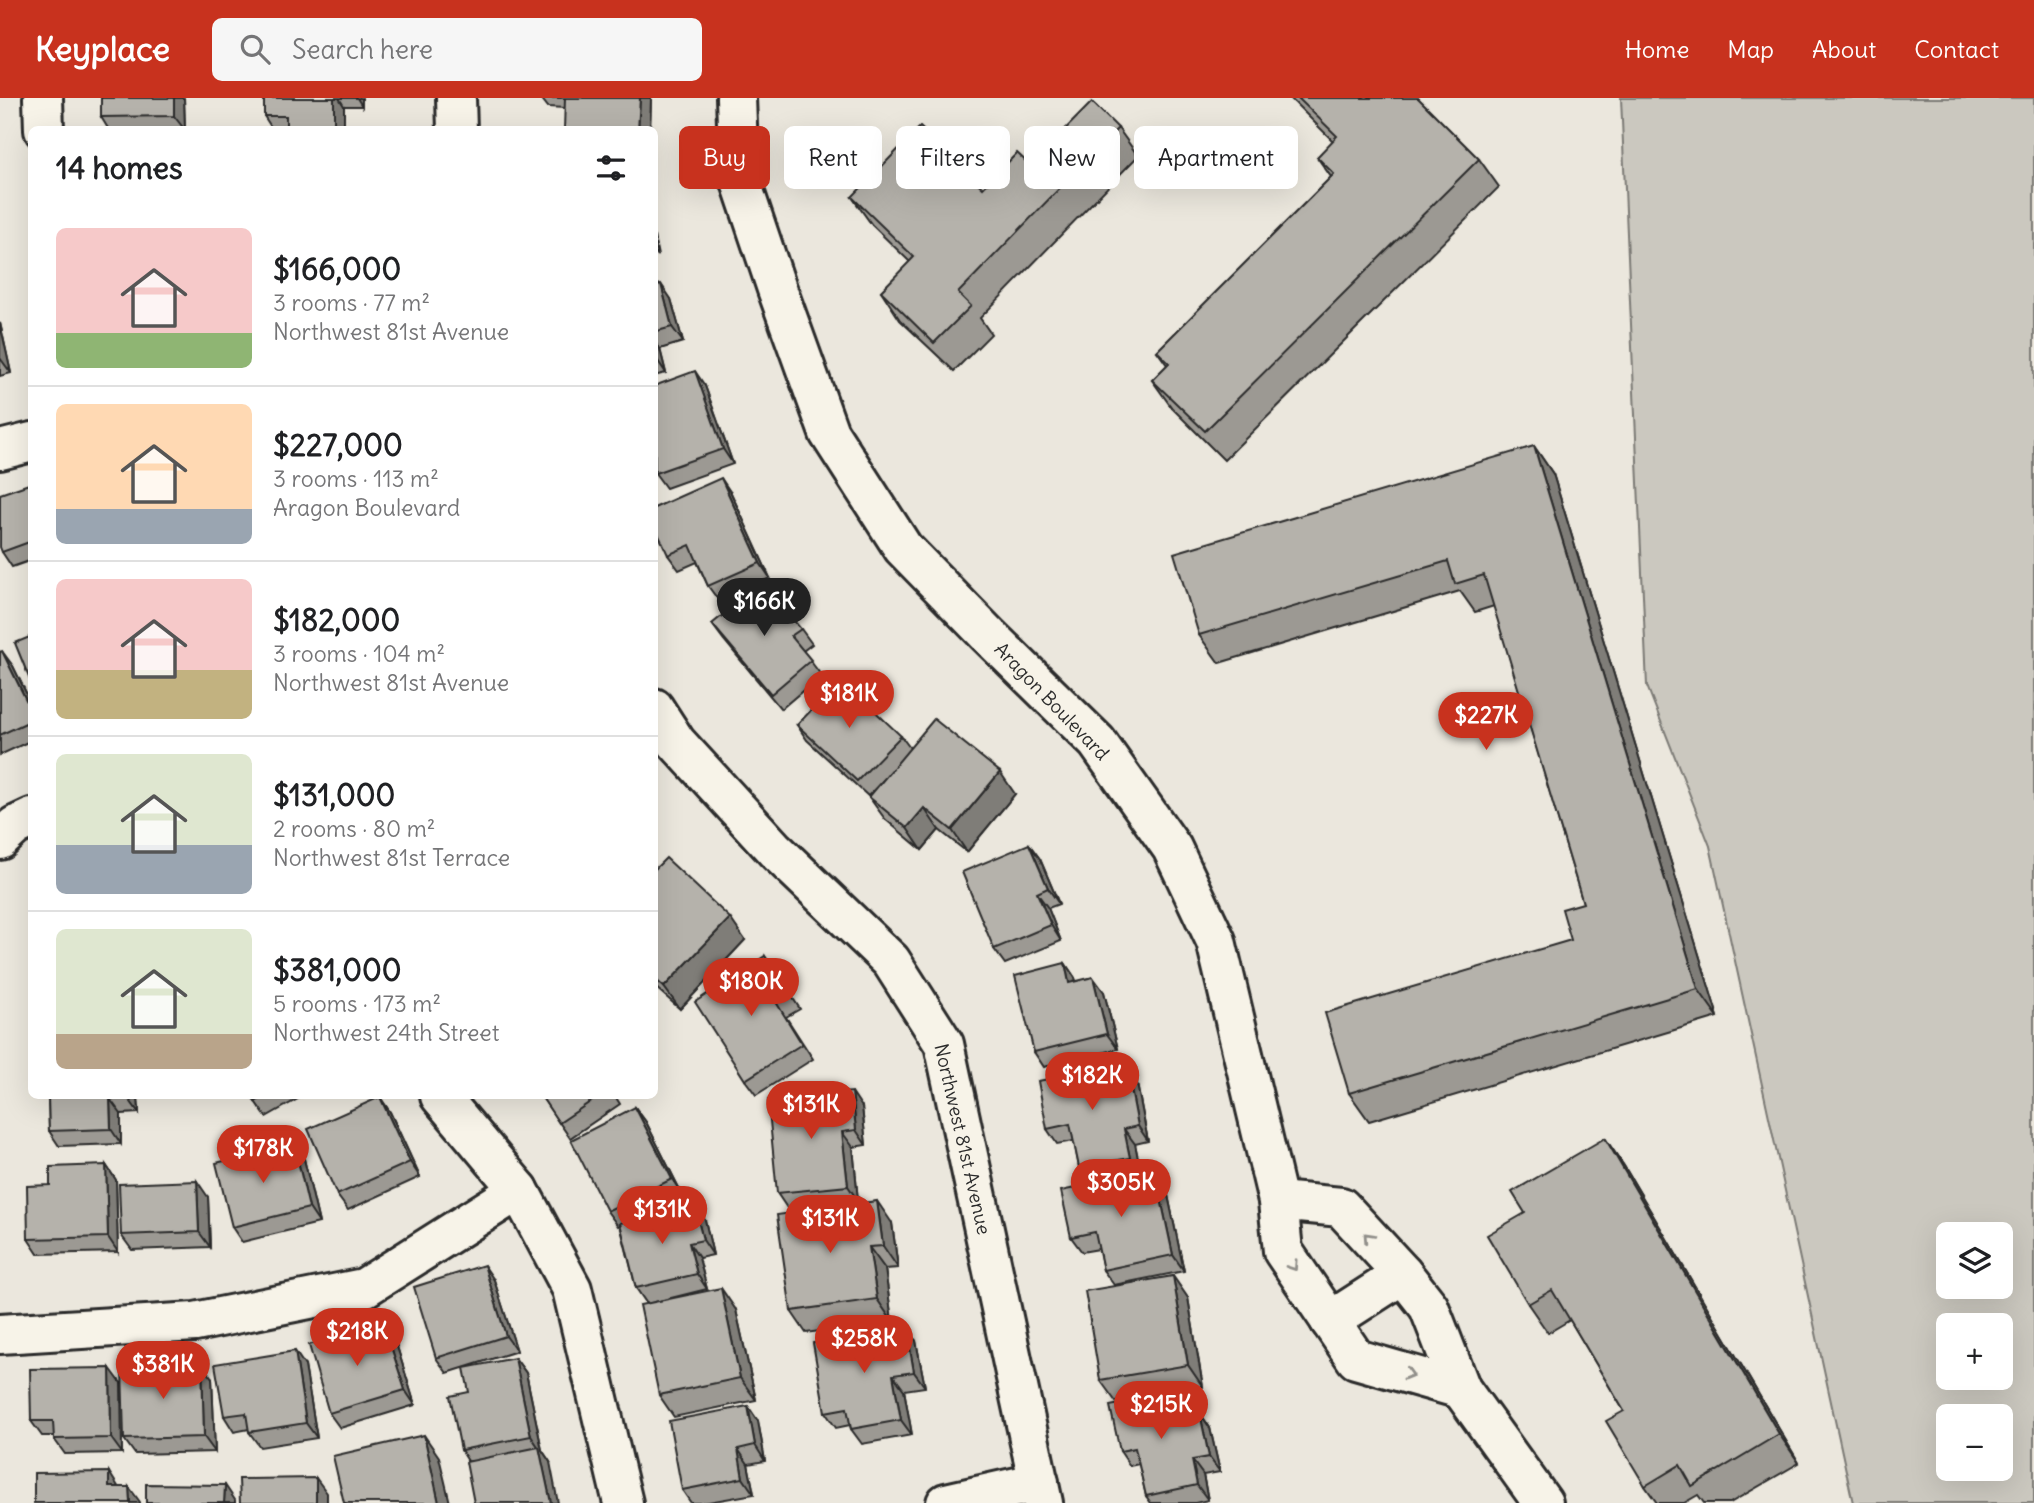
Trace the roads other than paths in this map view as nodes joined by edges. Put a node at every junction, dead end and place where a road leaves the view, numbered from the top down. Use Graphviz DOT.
graph roads {
  1 [pos="43,98"];
  2 [pos="456,98"];
  3 [pos="736,98"];
  4 [pos="44,126"];
  5 [pos="457,126"];
  6 [pos="28,443"];
  7 [pos="0,450"];
  8 [pos="658,714"];
  9 [pos="28,820"];
  10 [pos="0,840"];
  11 [pos="442,1099"];
  12 [pos="519,1191"];
  13 [pos="1278,1201"];
  14 [pos="1403,1274"];
  15 [pos="1330,1321"];
  16 [pos="0,1334"];
  17 [pos="1461,1389"];
  18 [pos="1041,1493"];
  19 [pos="623,1503"];
  20 [pos="946,1503"];
  21 [pos="1543,1503"];
  1 -- 4 [label="street"];
  2 -- 5 [label="street"];
  3 -- 13 [label="street, Aragon Boulevard"];
  6 -- 7 [label="street"];
  8 -- 18 [label="street, Northwest 81st Avenue"];
  9 -- 10 [label="street"];
  11 -- 12 [label="street"];
  12 -- 16 [label="street"];
  12 -- 19 [label="street"];
  14 -- 13 [label="street, one-way"];
  13 -- 15 [label="street, Aragon Boulevard, one-way"];
  14 -- 15 [label="street"];
  14 -- 17 [label="street"];
  15 -- 17 [label="street, Aragon Boulevard, one-way"];
  17 -- 21 [label="street"];
  18 -- 20 [label="street"];
}
